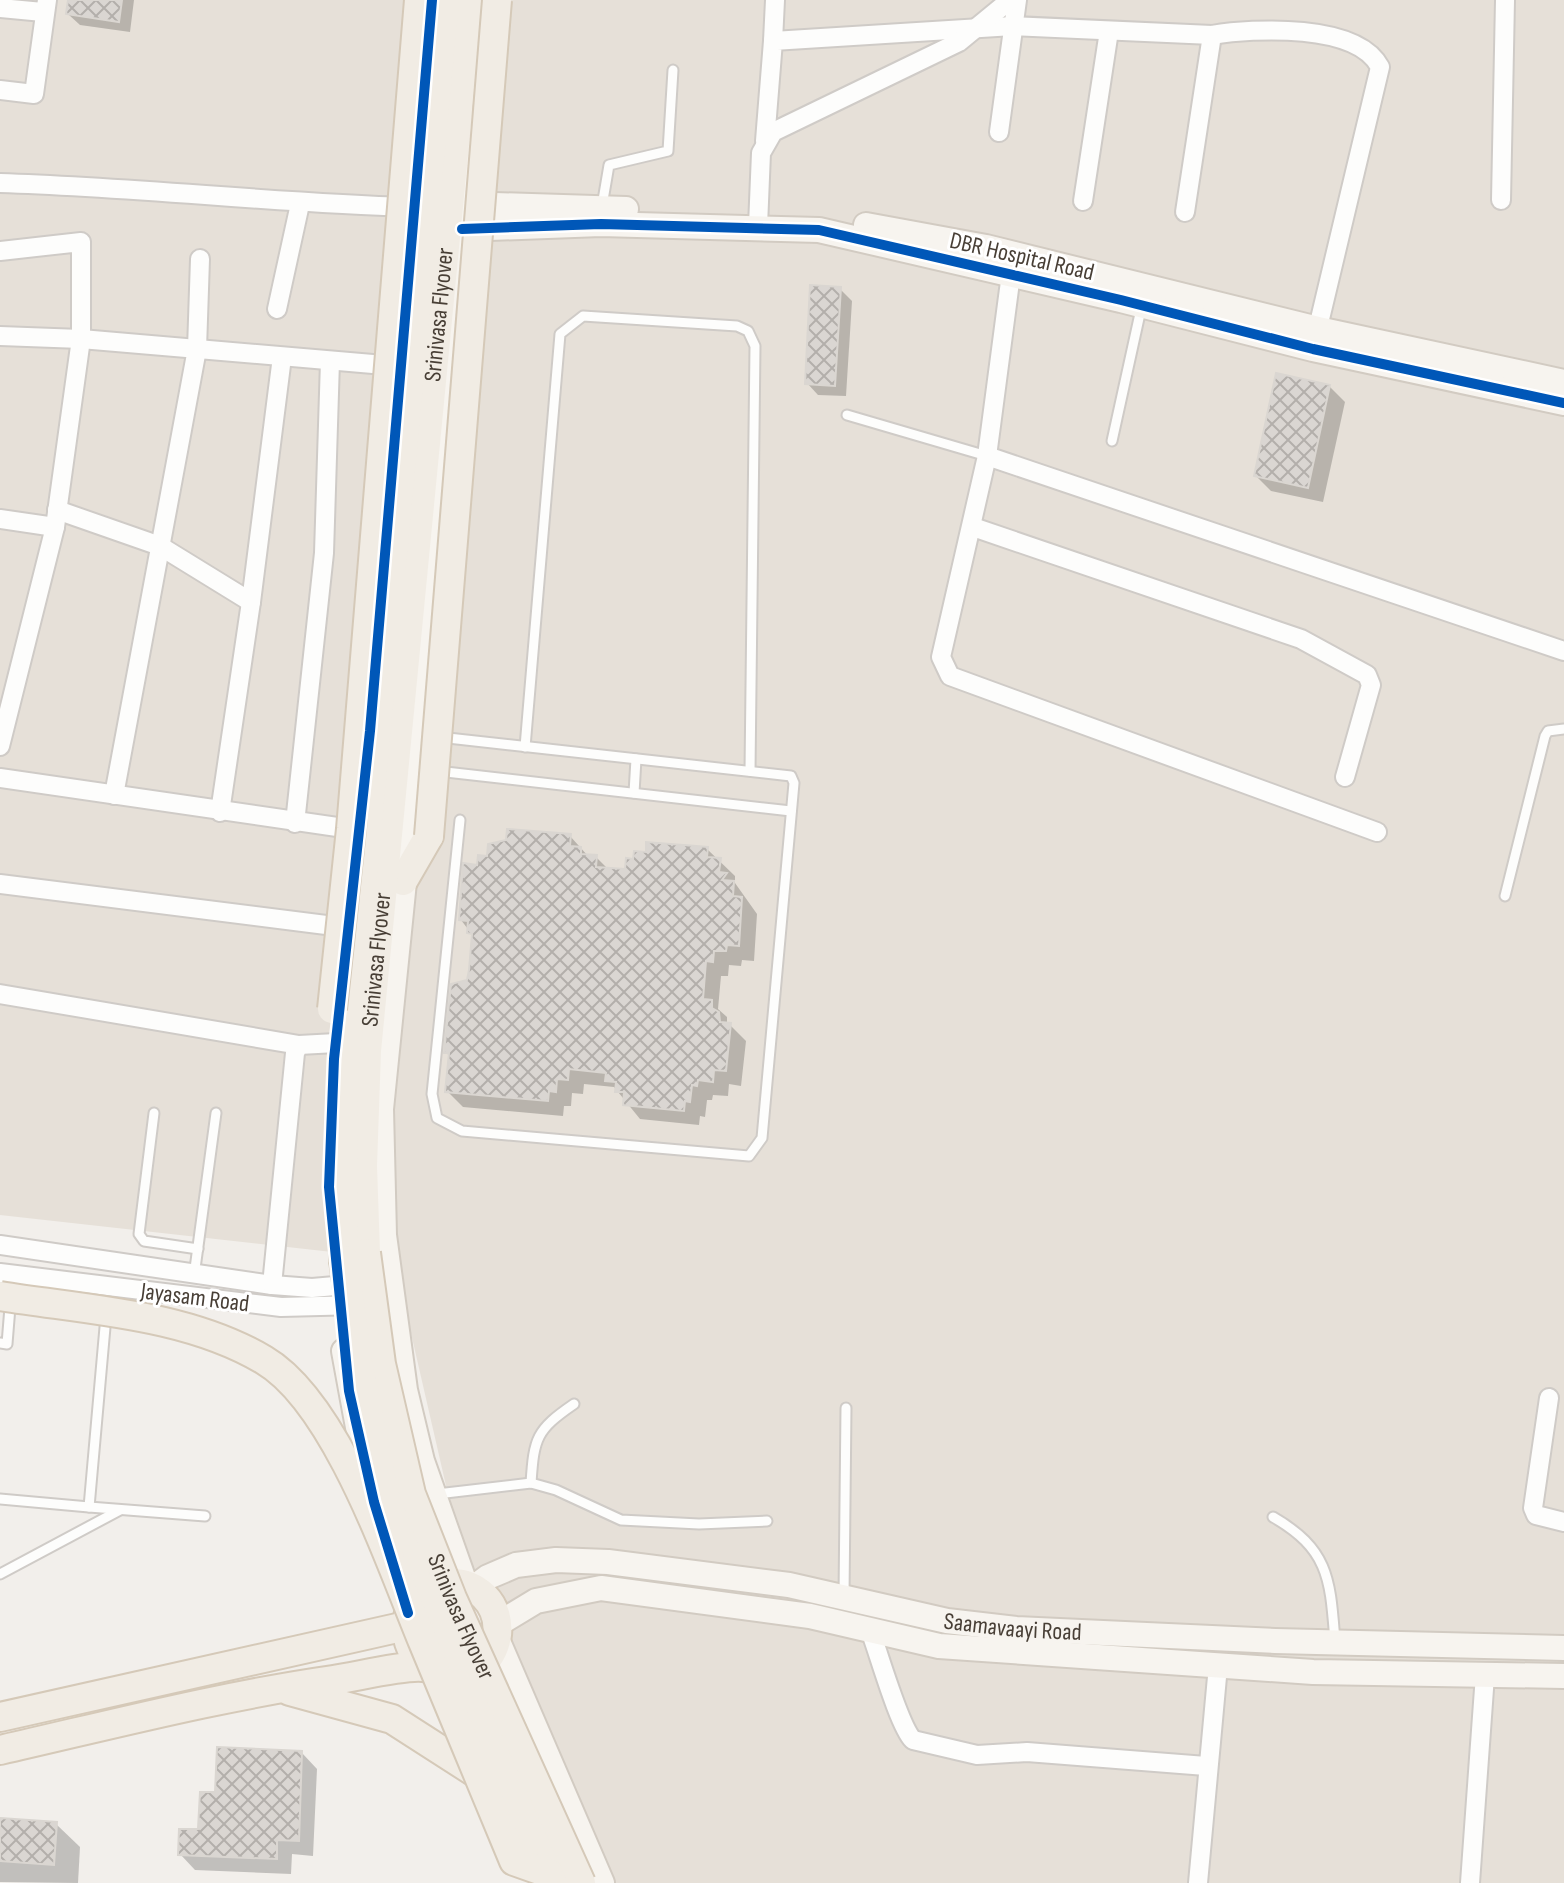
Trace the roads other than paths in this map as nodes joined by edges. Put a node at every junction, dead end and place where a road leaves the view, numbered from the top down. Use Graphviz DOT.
graph roads {
  1 [pos="419,0"];
  2 [pos="432,0"];
  3 [pos="445,0"];
  4 [pos="469,0"];
  5 [pos="487,0"];
  6 [pos="497,0"];
  7 [pos="775,0"];
  8 [pos="1010,0"];
  9 [pos="1017,0"];
  10 [pos="1505,0"];
  11 [pos="45,6"];
  12 [pos="0,8"];
  13 [pos="1013,26"];
  14 [pos="980,27"];
  15 [pos="1109,31"];
  16 [pos="1212,35"];
  17 [pos="773,41"];
  18 [pos="673,70"];
  19 [pos="0,90"];
  20 [pos="999,132"];
  21 [pos="765,141"];
  22 [pos="0,183"];
  23 [pos="1501,200"];
  24 [pos="1083,201"];
  25 [pos="300,204"];
  26 [pos="465,204"];
  27 [pos="416,207"];
  28 [pos="602,208"];
  29 [pos="1185,212"];
  30 [pos="758,218"];
  31 [pos="462,229"];
  32 [pos="0,251"];
  33 [pos="200,259"];
  34 [pos="1011,274"];
  35 [pos="1142,305"];
  36 [pos="277,309"];
  37 [pos="0,336"];
  38 [pos="81,339"];
  39 [pos="1315,339"];
  40 [pos="197,349"];
  41 [pos="282,357"];
  42 [pos="330,361"];
  43 [pos="404,366"];
  44 [pos="1564,382"];
  45 [pos="1564,403"];
  46 [pos="847,415"];
  47 [pos="1112,441"];
  48 [pos="987,456"];
  49 [pos="56,518"];
  50 [pos="0,519"];
  51 [pos="973,527"];
  52 [pos="160,546"];
  53 [pos="251,602"];
  54 [pos="1564,651"];
  55 [pos="1564,729"];
  56 [pos="418,735"];
  57 [pos="0,746"];
  58 [pos="525,747"];
  59 [pos="636,759"];
  60 [pos="414,769"];
  61 [pos="750,771"];
  62 [pos="1345,777"];
  63 [pos="0,778"];
  64 [pos="634,793"];
  65 [pos="114,795"];
  66 [pos="791,811"];
  67 [pos="220,812"];
  68 [pos="460,820"];
  69 [pos="295,823"];
  70 [pos="351,829"];
  71 [pos="1377,832"];
  72 [pos="403,881"];
  73 [pos="0,884"];
  74 [pos="1505,896"];
  75 [pos="342,927"];
  76 [pos="0,994"];
  77 [pos="335,1027"];
  78 [pos="299,1045"];
  79 [pos="154,1113"];
  80 [pos="216,1113"];
  81 [pos="0,1245"];
  82 [pos="198,1249"];
  83 [pos="0,1273"];
  84 [pos="194,1276"];
  85 [pos="272,1285"];
  86 [pos="389,1290"];
  87 [pos="0,1296"];
  88 [pos="338,1298"];
  89 [pos="0,1343"];
  90 [pos="1549,1398"];
  91 [pos="574,1404"];
  92 [pos="846,1408"];
  93 [pos="531,1483"];
  94 [pos="434,1494"];
  95 [pos="0,1499"];
  96 [pos="89,1507"];
  97 [pos="120,1510"];
  98 [pos="205,1516"];
  99 [pos="1273,1517"];
  100 [pos="767,1521"];
  101 [pos="1564,1522"];
  102 [pos="0,1574"];
  103 [pos="469,1587"];
  104 [pos="844,1599"];
  105 [pos="407,1619"];
  106 [pos="870,1630"];
  107 [pos="497,1631"];
  108 [pos="1335,1643"];
  109 [pos="1564,1648"];
  110 [pos="1218,1666"];
  111 [pos="431,1671"];
  112 [pos="1485,1675"];
  113 [pos="1564,1676"];
  114 [pos="278,1688"];
  115 [pos="0,1717"];
  116 [pos="0,1750"];
  117 [pos="1206,1766"];
  118 [pos="488,1780"];
  119 [pos="545,1880"];
  120 [pos="581,1883"];
  121 [pos="602,1883"];
  122 [pos="1198,1883"];
  123 [pos="1470,1883"];
  1 -- 70 [label="main road, bridge"];
  2 -- 27 [label="street"];
  3 -- 119 [label="main road, Srinivasa Flyover, bridge"];
  4 -- 120 [label="main road, Srinivasa Flyover, bridge"];
  5 -- 26 [label="street"];
  6 -- 72 [label="main road, bridge"];
  7 -- 17 [label="street"];
  8 -- 14 [label="street"];
  9 -- 13 [label="street"];
  10 -- 23 [label="street"];
  11 -- 12 [label="street"];
  11 -- 19 [label="street"];
  13 -- 14 [label="street"];
  13 -- 15 [label="street"];
  13 -- 20 [label="street"];
  14 -- 17 [label="street"];
  14 -- 21 [label="street"];
  15 -- 16 [label="street"];
  15 -- 24 [label="street"];
  16 -- 29 [label="street"];
  16 -- 39 [label="street"];
  17 -- 21 [label="street"];
  18 -- 28 [label="lane"];
  21 -- 30 [label="street"];
  22 -- 25 [label="street"];
  25 -- 27 [label="street"];
  25 -- 36 [label="street"];
  26 -- 28 [label="street, DBR Hospital Road"];
  26 -- 31 [label="street"];
  27 -- 43 [label="street"];
  28 -- 30 [label="street, DBR Hospital Road"];
  30 -- 31 [label="street, DBR Hospital Road"];
  30 -- 34 [label="street, DBR Hospital Road"];
  30 -- 39 [label="street, DBR Hospital Road"];
  31 -- 56 [label="street"];
  32 -- 38 [label="street"];
  33 -- 40 [label="street"];
  34 -- 35 [label="street, DBR Hospital Road"];
  34 -- 48 [label="street"];
  35 -- 39 [label="street, DBR Hospital Road"];
  35 -- 47 [label="lane"];
  37 -- 38 [label="street"];
  38 -- 40 [label="street"];
  38 -- 49 [label="street"];
  39 -- 44 [label="street, DBR Hospital Road"];
  39 -- 45 [label="street, DBR Hospital Road"];
  40 -- 41 [label="street"];
  40 -- 52 [label="street"];
  41 -- 42 [label="street"];
  41 -- 53 [label="street"];
  42 -- 43 [label="street"];
  42 -- 69 [label="street"];
  43 -- 77 [label="street"];
  46 -- 48 [label="lane"];
  48 -- 51 [label="street"];
  48 -- 54 [label="street"];
  49 -- 50 [label="street"];
  49 -- 52 [label="street"];
  49 -- 57 [label="street"];
  51 -- 62 [label="street"];
  51 -- 71 [label="street"];
  52 -- 53 [label="street"];
  52 -- 65 [label="street"];
  53 -- 67 [label="street"];
  55 -- 74 [label="lane"];
  56 -- 58 [label="lane"];
  56 -- 60 [label="street"];
  58 -- 59 [label="lane"];
  58 -- 61 [label="lane"];
  59 -- 61 [label="lane"];
  59 -- 64 [label="lane"];
  60 -- 64 [label="lane"];
  60 -- 72 [label="street"];
  61 -- 66 [label="lane"];
  63 -- 65 [label="street"];
  64 -- 66 [label="lane"];
  65 -- 67 [label="street"];
  66 -- 68 [label="lane"];
  67 -- 69 [label="street"];
  69 -- 70 [label="street"];
  70 -- 75 [label="main road, bridge"];
  72 -- 86 [label="street"];
  73 -- 75 [label="street"];
  75 -- 77 [label="main road, bridge"];
  76 -- 78 [label="street"];
  77 -- 78 [label="street"];
  77 -- 88 [label="street"];
  78 -- 85 [label="street"];
  79 -- 82 [label="lane"];
  80 -- 82 [label="lane"];
  81 -- 84 [label="street, Jayasam Road"];
  82 -- 84 [label="lane"];
  83 -- 88 [label="street, Jayasam Road"];
  84 -- 85 [label="street, Jayasam Road"];
  85 -- 88 [label="street, Jayasam Road"];
  86 -- 88 [label="street, Jayasam Road"];
  86 -- 94 [label="street"];
  87 -- 119 [label="main road, bridge"];
  88 -- 105 [label="street"];
  89 -- 96 [label="lane"];
  90 -- 101 [label="street"];
  91 -- 93 [label="lane"];
  92 -- 104 [label="lane"];
  93 -- 94 [label="lane"];
  93 -- 100 [label="lane"];
  94 -- 103 [label="street"];
  95 -- 96 [label="lane"];
  96 -- 97 [label="lane"];
  97 -- 98 [label="lane"];
  97 -- 102 [label="lane"];
  99 -- 108 [label="lane"];
  103 -- 104 [label="street, Saamavaayi Road"];
  103 -- 105 [label="main road"];
  103 -- 107 [label="main road"];
  104 -- 108 [label="street, Saamavaayi Road"];
  105 -- 111 [label="main road"];
  105 -- 115 [label="main road"];
  106 -- 107 [label="street, Saamavaayi Road"];
  106 -- 110 [label="street, Saamavaayi Road"];
  106 -- 117 [label="street"];
  107 -- 111 [label="main road"];
  107 -- 121 [label="street"];
  108 -- 109 [label="street, Saamavaayi Road"];
  110 -- 112 [label="street, Saamavaayi Road"];
  110 -- 117 [label="street"];
  111 -- 114 [label="main road"];
  111 -- 118 [label="street"];
  112 -- 113 [label="street, Saamavaayi Road"];
  112 -- 123 [label="street"];
  114 -- 116 [label="main road"];
  114 -- 118 [label="main road"];
  117 -- 122 [label="street"];
  118 -- 119 [label="street"];
}
